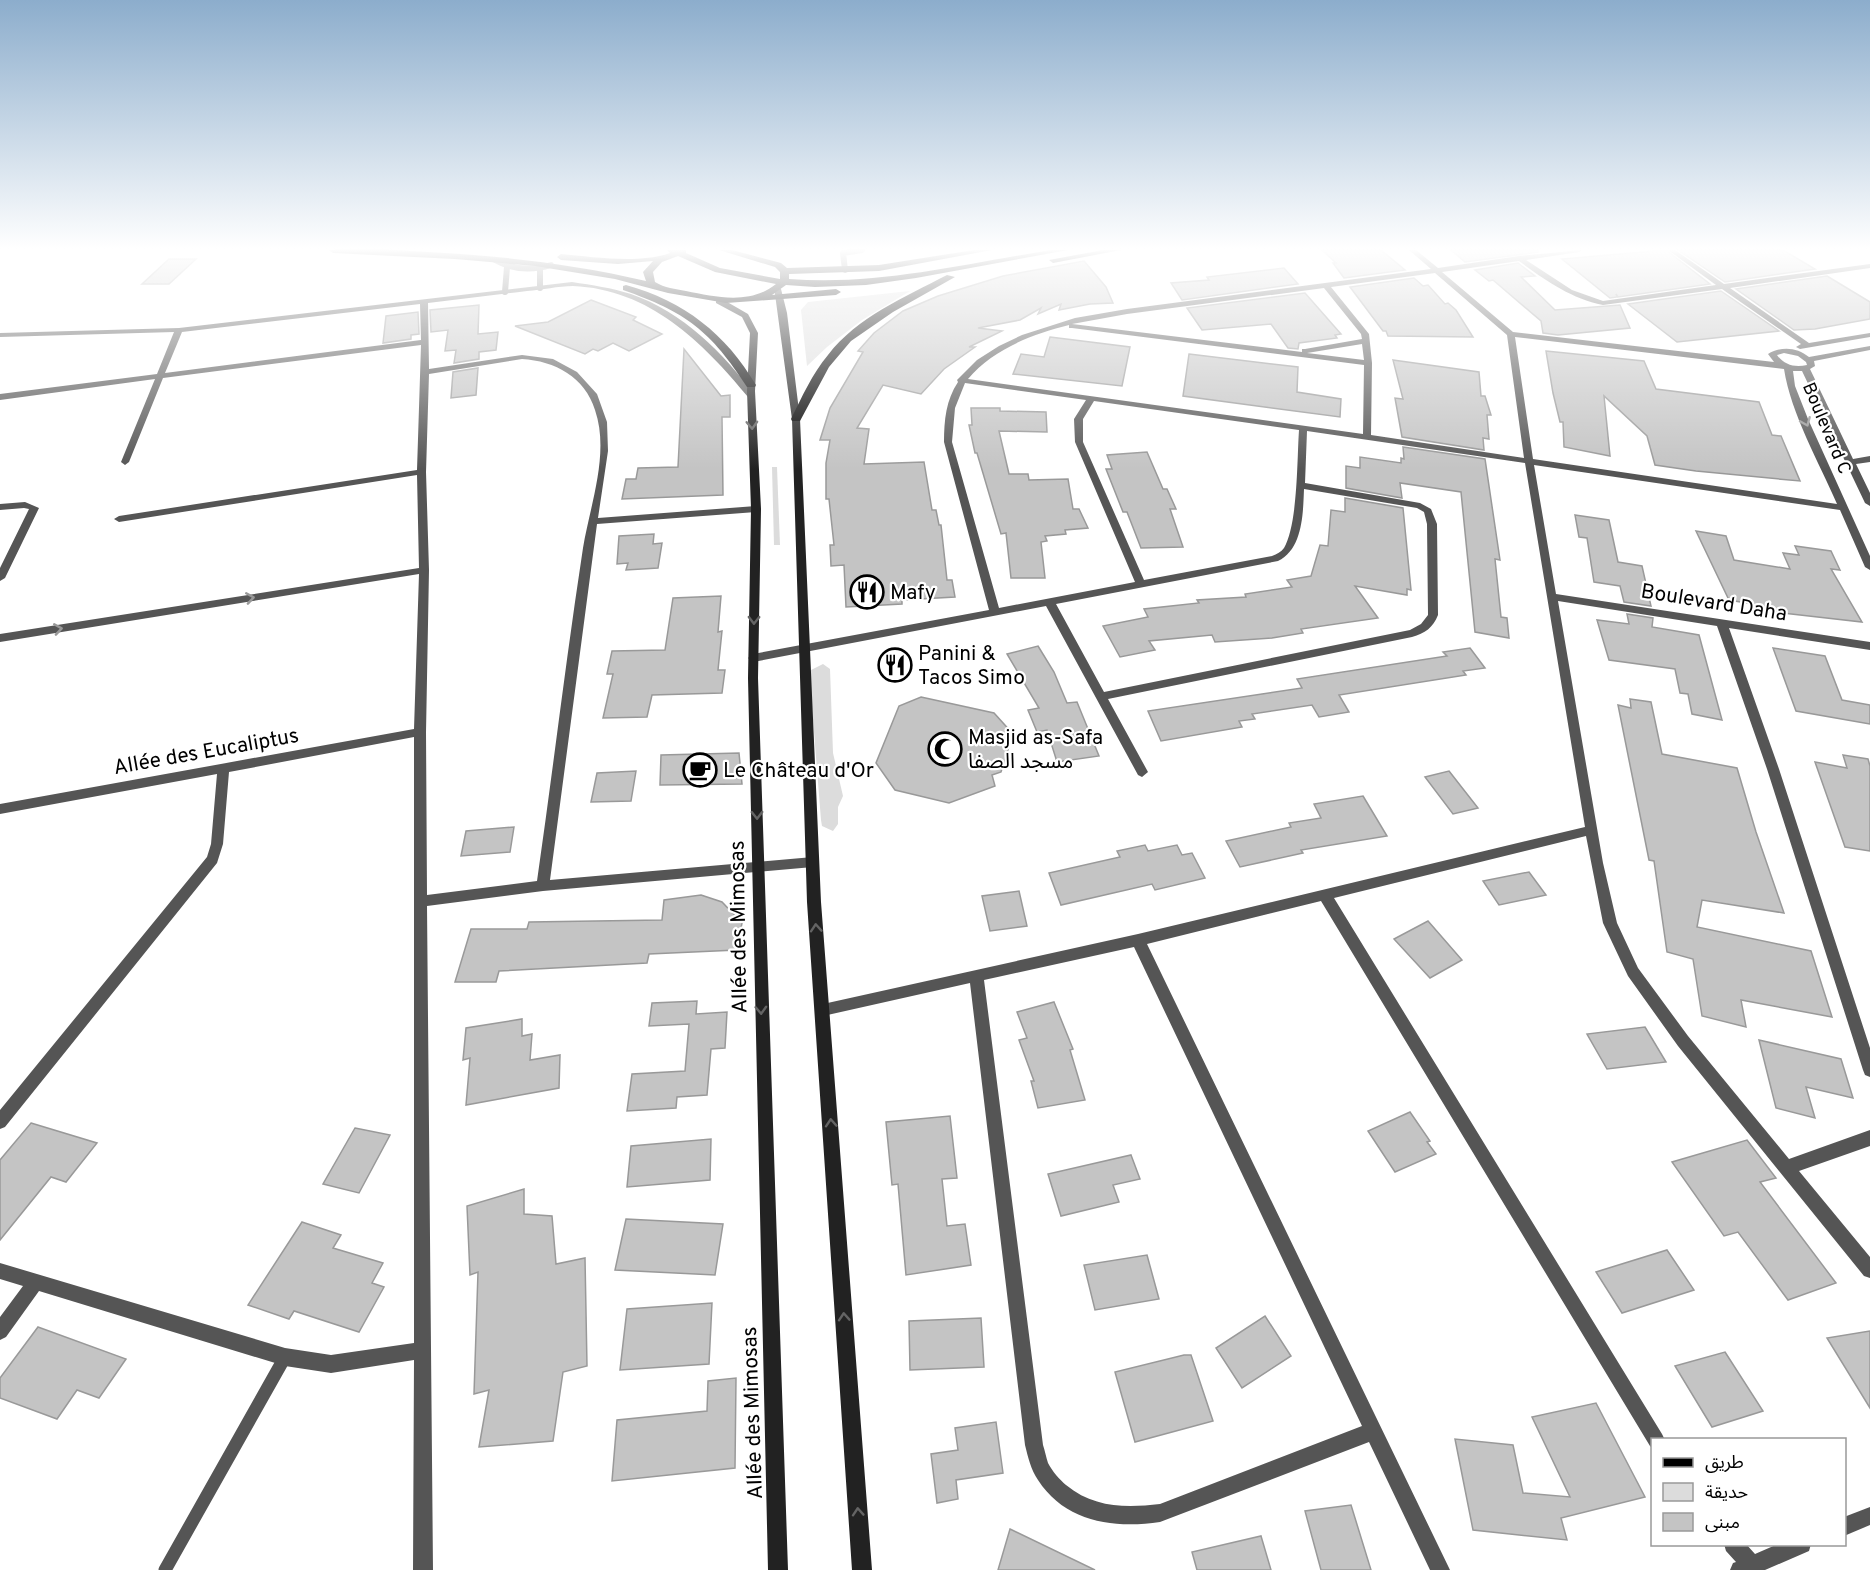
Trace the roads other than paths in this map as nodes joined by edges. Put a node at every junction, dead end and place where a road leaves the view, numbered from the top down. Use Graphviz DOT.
graph roads {
  1 [pos="238,323"];
  2 [pos="424,323"];
  3 [pos="678,323"];
  4 [pos="699,323"];
  5 [pos="749,323"];
  6 [pos="784,323"];
  7 [pos="870,323"];
  8 [pos="1068,323"];
  9 [pos="1124,323"];
  10 [pos="1359,323"];
  11 [pos="1498,323"];
  12 [pos="1776,323"];
  13 [pos="1059,325"];
  14 [pos="179,330"];
  15 [pos="1129,333"];
  16 [pos="1510,334"];
  17 [pos="0,335"];
  18 [pos="1870,335"];
  19 [pos="1366,340"];
  20 [pos="424,342"];
  21 [pos="1807,345"];
  22 [pos="1870,348"];
  23 [pos="1783,350"];
  24 [pos="1292,353"];
  25 [pos="1772,354"];
  26 [pos="1713,358"];
  27 [pos="1368,363"];
  28 [pos="1807,364"];
  29 [pos="1786,366"];
  30 [pos="425,372"];
  31 [pos="160,377"];
  32 [pos="961,380"];
  33 [pos="751,390"];
  34 [pos="0,397"];
  35 [pos="1091,399"];
  36 [pos="796,419"];
  37 [pos="1303,428"];
  38 [pos="1366,437"];
  39 [pos="1870,459"];
  40 [pos="125,462"];
  41 [pos="1851,462"];
  42 [pos="1528,463"];
  43 [pos="422,472"];
  44 [pos="1300,485"];
  45 [pos="1870,503"];
  46 [pos="0,507"];
  47 [pos="1844,508"];
  48 [pos="756,509"];
  49 [pos="119,519"];
  50 [pos="592,521"];
  51 [pos="1870,567"];
  52 [pos="424,570"];
  53 [pos="0,578"];
  54 [pos="1141,584"];
  55 [pos="1552,597"];
  56 [pos="1050,603"];
  57 [pos="995,613"];
  58 [pos="1722,624"];
  59 [pos="0,638"];
  60 [pos="1870,646"];
  61 [pos="803,650"];
  62 [pos="753,658"];
  63 [pos="1102,696"];
  64 [pos="420,732"];
  65 [pos="223,768"];
  66 [pos="1142,772"];
  67 [pos="0,809"];
  68 [pos="1592,830"];
  69 [pos="813,862"];
  70 [pos="758,867"];
  71 [pos="543,886"];
  72 [pos="1324,894"];
  73 [pos="421,901"];
  74 [pos="1138,940"];
  75 [pos="975,975"];
  76 [pos="823,1010"];
  77 [pos="1870,1070"];
  78 [pos="0,1122"];
  79 [pos="1870,1138"];
  80 [pos="1785,1168"];
  81 [pos="1870,1270"];
  82 [pos="0,1271"];
  83 [pos="36,1282"];
  84 [pos="0,1331"];
  85 [pos="423,1350"];
  86 [pos="285,1357"];
  87 [pos="1373,1431"];
  88 [pos="1655,1438"];
  89 [pos="1870,1516"];
  90 [pos="1846,1527"];
  91 [pos="1734,1546"];
  92 [pos="1800,1546"];
  93 [pos="1750,1568"];
  94 [pos="165,1570"];
  95 [pos="423,1570"];
  96 [pos="778,1570"];
  97 [pos="862,1570"];
  98 [pos="1440,1570"];
  1 -- 14 [label="street"];
  2 -- 20 [label="street"];
  3 -- 33 [label="street"];
  4 -- 33 [label="main road"];
  5 -- 33 [label="main road, Allée des Mimosas"];
  6 -- 36 [label="main road"];
  7 -- 36 [label="main road"];
  8 -- 13 [label="street"];
  9 -- 15 [label="street"];
  10 -- 19 [label="street"];
  11 -- 16 [label="street"];
  12 -- 21 [label="street"];
  13 -- 15 [label="street"];
  13 -- 32 [label="street"];
  14 -- 17 [label="street"];
  14 -- 31 [label="street"];
  15 -- 24 [label="street"];
  16 -- 26 [label="street"];
  16 -- 42 [label="street"];
  18 -- 21 [label="street"];
  19 -- 24 [label="street"];
  19 -- 27 [label="street"];
  20 -- 30 [label="street"];
  20 -- 31 [label="street"];
  21 -- 23 [label="street"];
  22 -- 28 [label="street, Boulevard C"];
  23 -- 25 [label="street"];
  23 -- 28 [label="street"];
  24 -- 27 [label="street"];
  25 -- 26 [label="street"];
  25 -- 29 [label="street"];
  26 -- 29 [label="street"];
  27 -- 38 [label="street"];
  28 -- 29 [label="street"];
  28 -- 41 [label="street, Boulevard C"];
  29 -- 47 [label="street, Boulevard C, one-way"];
  30 -- 43 [label="street"];
  30 -- 50 [label="street"];
  31 -- 34 [label="street"];
  31 -- 40 [label="street"];
  32 -- 35 [label="street"];
  32 -- 57 [label="street"];
  33 -- 48 [label="main road, Allée des Mimosas, one-way"];
  35 -- 37 [label="street"];
  35 -- 54 [label="street"];
  36 -- 61 [label="main road"];
  37 -- 38 [label="street"];
  37 -- 44 [label="street"];
  38 -- 42 [label="street"];
  39 -- 41 [label="street"];
  41 -- 45 [label="street, Boulevard C"];
  42 -- 47 [label="street"];
  42 -- 55 [label="street"];
  43 -- 49 [label="street"];
  43 -- 52 [label="street"];
  44 -- 54 [label="street"];
  44 -- 63 [label="street"];
  46 -- 53 [label="street"];
  47 -- 51 [label="street, Boulevard C"];
  48 -- 50 [label="street"];
  48 -- 62 [label="main road, Allée des Mimosas, one-way"];
  50 -- 71 [label="street"];
  59 -- 52 [label="street, one-way"];
  52 -- 64 [label="street"];
  54 -- 56 [label="street"];
  55 -- 58 [label="street, Boulevard Daha"];
  55 -- 68 [label="street"];
  56 -- 57 [label="street"];
  56 -- 63 [label="street"];
  57 -- 61 [label="street"];
  58 -- 60 [label="street, Boulevard Daha"];
  58 -- 77 [label="street"];
  61 -- 62 [label="street"];
  61 -- 69 [label="main road"];
  62 -- 70 [label="main road, Allée des Mimosas, one-way"];
  63 -- 66 [label="street"];
  64 -- 65 [label="street, Allée des Eucaliptus"];
  64 -- 73 [label="street"];
  65 -- 67 [label="street, Allée des Eucaliptus"];
  65 -- 78 [label="street"];
  68 -- 72 [label="street"];
  68 -- 80 [label="street"];
  69 -- 70 [label="street"];
  76 -- 69 [label="main road, one-way"];
  70 -- 71 [label="street"];
  70 -- 96 [label="main road, Allée des Mimosas, one-way"];
  71 -- 73 [label="street"];
  72 -- 74 [label="street"];
  72 -- 88 [label="street"];
  73 -- 85 [label="street"];
  74 -- 75 [label="street"];
  74 -- 87 [label="street"];
  75 -- 76 [label="street"];
  75 -- 87 [label="street"];
  97 -- 76 [label="main road, one-way"];
  79 -- 80 [label="street"];
  80 -- 81 [label="street"];
  82 -- 83 [label="street"];
  83 -- 84 [label="street"];
  83 -- 86 [label="street"];
  85 -- 86 [label="street"];
  85 -- 95 [label="street"];
  86 -- 94 [label="lane"];
  87 -- 98 [label="street"];
  89 -- 90 [label="street"];
  91 -- 93 [label="street"];
  92 -- 93 [label="street"];
}
